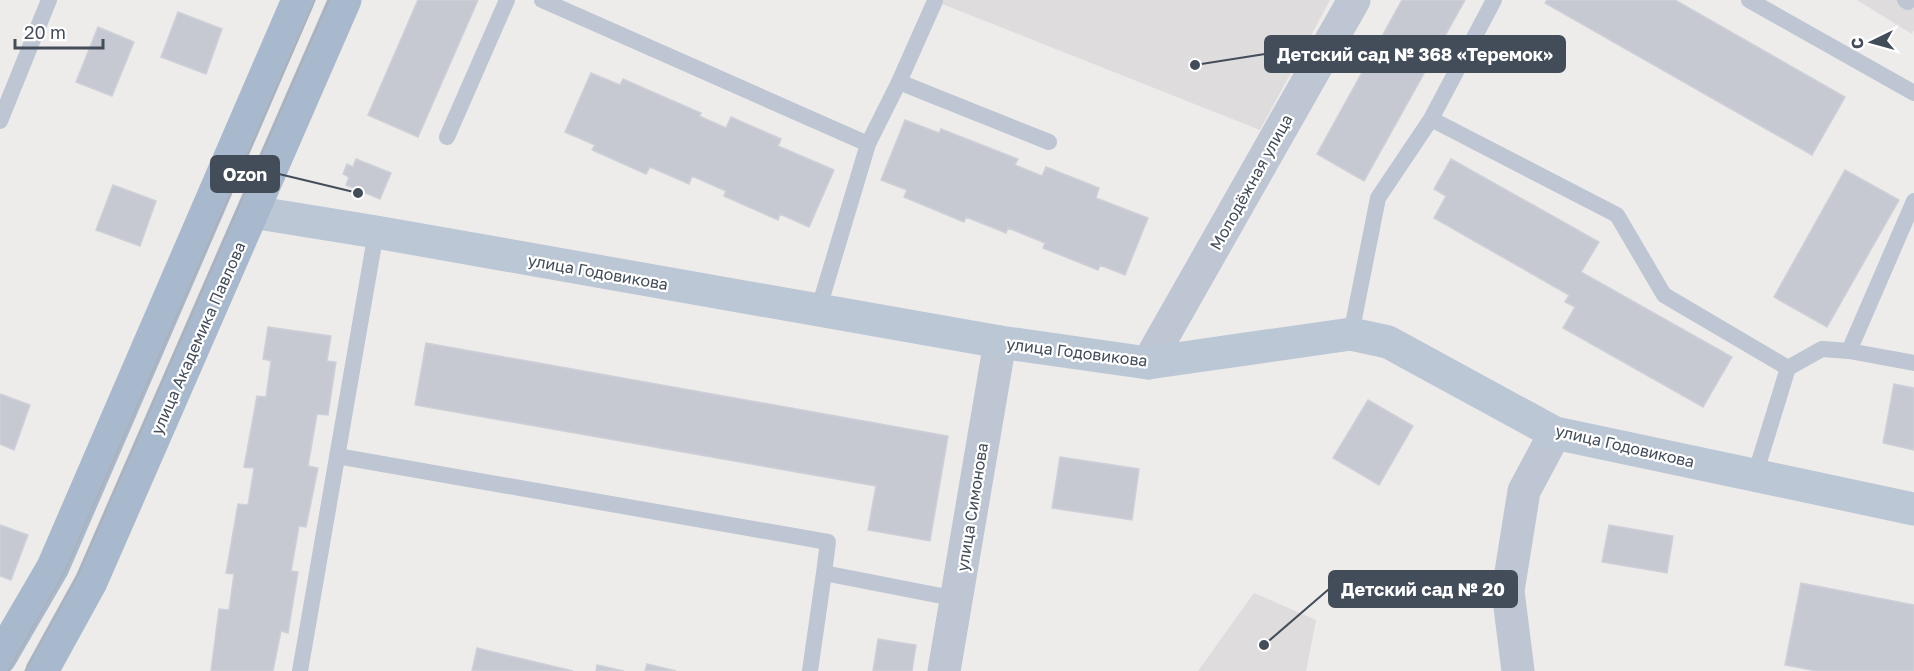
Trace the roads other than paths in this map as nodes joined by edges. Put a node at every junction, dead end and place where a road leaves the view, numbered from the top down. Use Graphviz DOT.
graph roads {
  1 [pos="50,0"];
  2 [pos="298,0"];
  3 [pos="345,0"];
  4 [pos="507,0"];
  5 [pos="542,0"];
  6 [pos="1354,0"];
  7 [pos="1494,0"];
  8 [pos="1749,0"];
  9 [pos="935,1"];
  10 [pos="8,80"];
  11 [pos="899,82"];
  12 [pos="1914,93"];
  13 [pos="1431,119"];
  14 [pos="0,121"];
  15 [pos="447,137"];
  16 [pos="1049,142"];
  17 [pos="868,144"];
  18 [pos="1914,201"];
  19 [pos="253,212"];
  20 [pos="376,232"];
  21 [pos="818,311"];
  22 [pos="1351,334"];
  23 [pos="1000,342"];
  24 [pos="1849,351"];
  25 [pos="1148,363"];
  26 [pos="1914,363"];
  27 [pos="1788,368"];
  28 [pos="1555,433"];
  29 [pos="337,456"];
  30 [pos="1755,475"];
  31 [pos="1914,509"];
  32 [pos="824,573"];
  33 [pos="957,599"];
  34 [pos="0,658"];
  35 [pos="42,671"];
  36 [pos="300,671"];
  37 [pos="810,671"];
  38 [pos="944,671"];
  39 [pos="1518,671"];
  1 -- 10 [label="lane"];
  2 -- 34 [label="main road"];
  3 -- 19 [label="main road, улица Академика Павлова"];
  4 -- 15 [label="lane"];
  5 -- 17 [label="lane"];
  6 -- 25 [label="street, Молодёжная улица"];
  7 -- 13 [label="lane"];
  8 -- 12 [label="lane"];
  9 -- 11 [label="lane"];
  10 -- 14 [label="lane"];
  11 -- 16 [label="lane"];
  11 -- 17 [label="lane"];
  13 -- 22 [label="lane"];
  13 -- 27 [label="lane"];
  17 -- 21 [label="lane"];
  18 -- 24 [label="lane"];
  19 -- 20 [label="street, улица Годовикова"];
  19 -- 35 [label="main road, улица Академика Павлова"];
  20 -- 21 [label="street, улица Годовикова"];
  20 -- 29 [label="lane"];
  21 -- 23 [label="street, улица Годовикова"];
  22 -- 25 [label="street, улица Годовикова"];
  22 -- 28 [label="street, улица Годовикова"];
  23 -- 25 [label="street, улица Годовикова"];
  23 -- 33 [label="street, улица Симонова"];
  24 -- 26 [label="lane"];
  24 -- 27 [label="lane"];
  27 -- 30 [label="lane"];
  28 -- 30 [label="street, улица Годовикова"];
  28 -- 39 [label="street"];
  29 -- 32 [label="lane"];
  29 -- 36 [label="lane"];
  30 -- 31 [label="street, улица Годовикова"];
  32 -- 33 [label="lane"];
  32 -- 37 [label="lane"];
  33 -- 38 [label="street, улица Симонова"];
}
